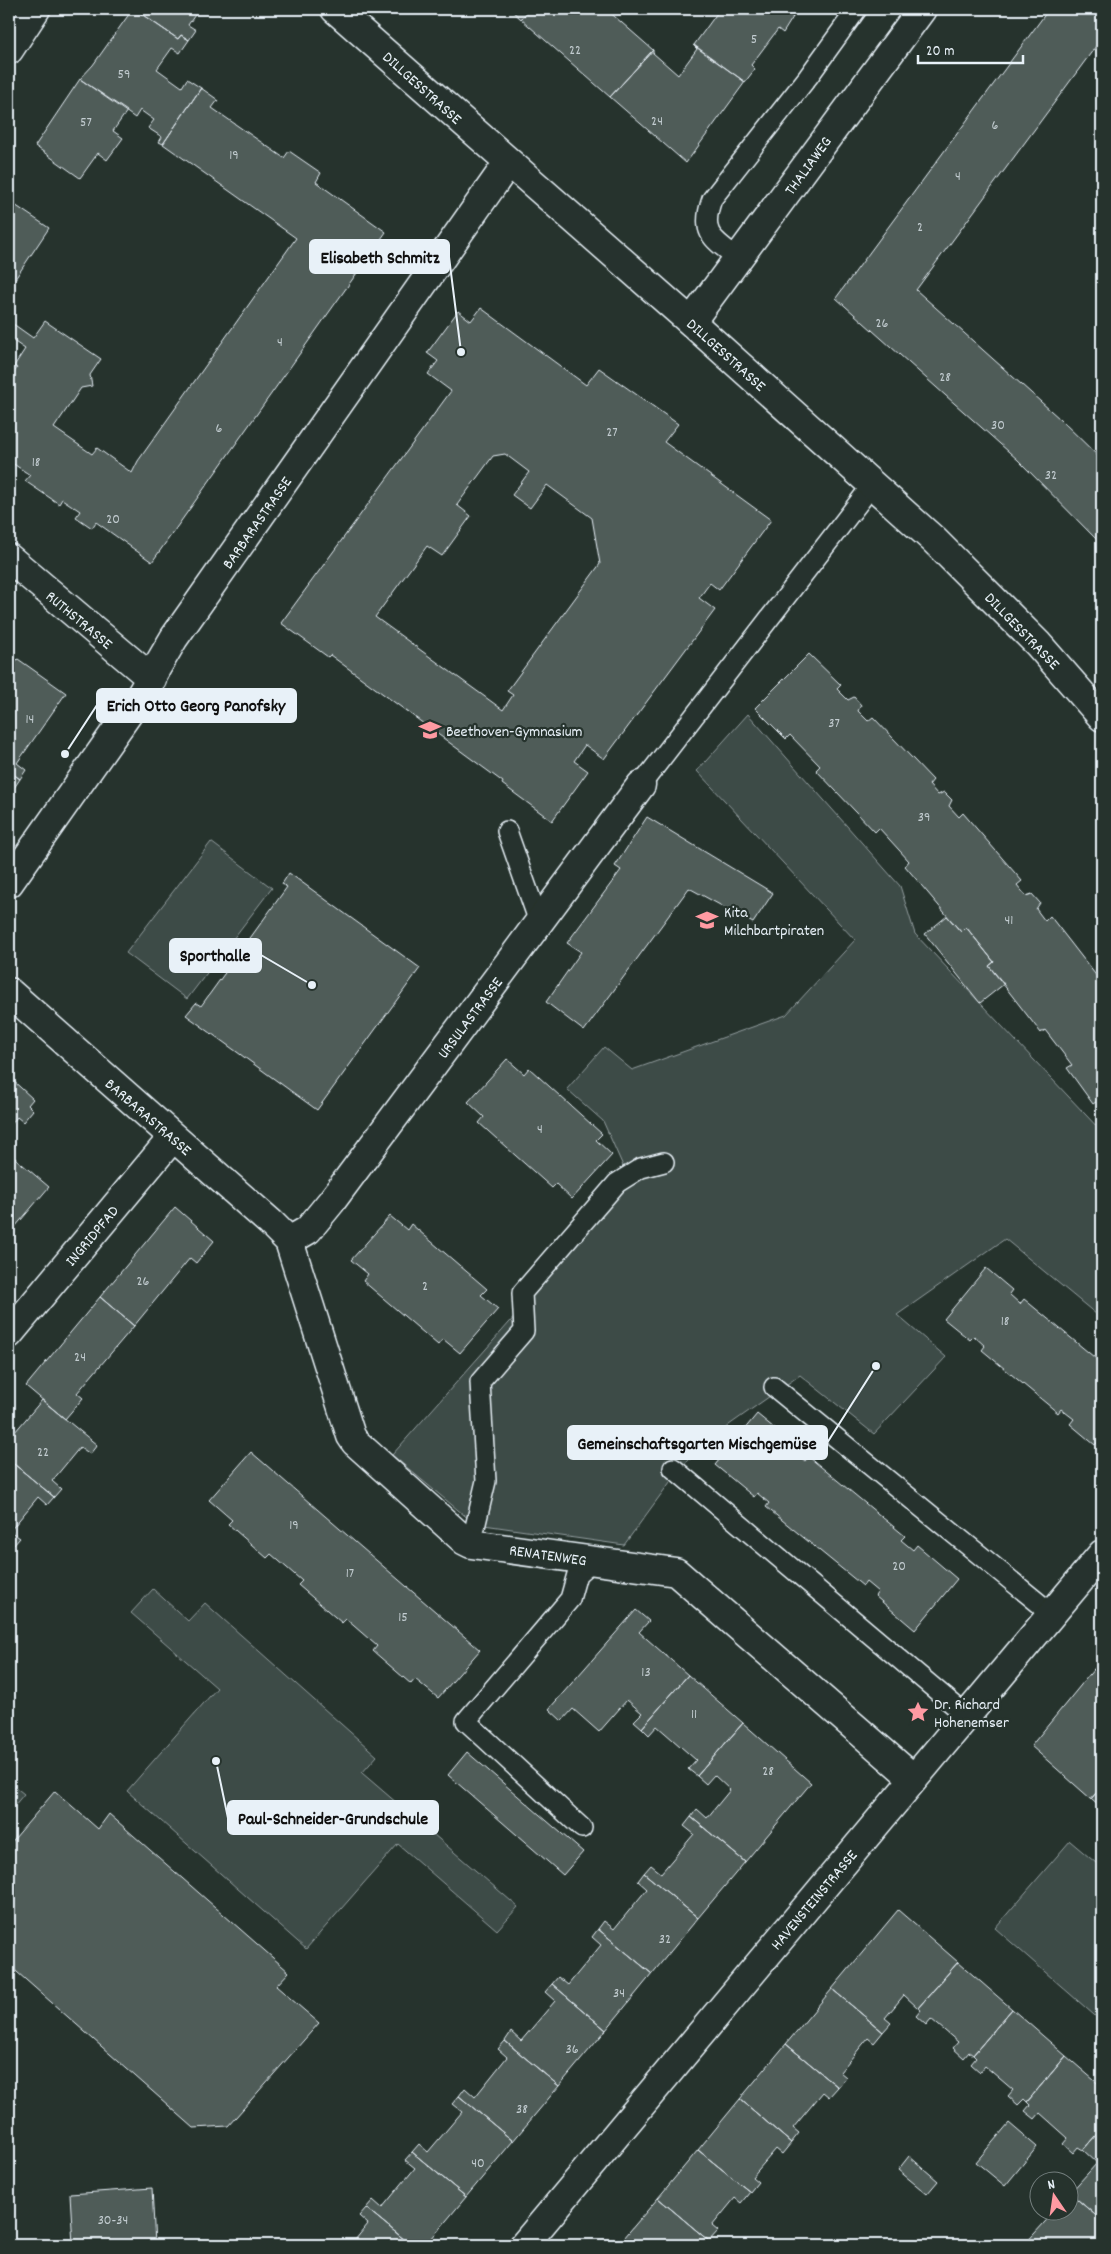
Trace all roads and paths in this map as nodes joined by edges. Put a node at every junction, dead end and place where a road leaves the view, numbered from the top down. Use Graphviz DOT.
graph roads {
  1 [pos="36,9"];
  2 [pos="335,9"];
  3 [pos="857,9"];
  4 [pos="922,9"];
  5 [pos="9,50"];
  6 [pos="508,163"];
  7 [pos="738,258"];
  8 [pos="691,322"];
  9 [pos="873,484"];
  10 [pos="9,558"];
  11 [pos="152,679"];
  12 [pos="1102,717"];
  13 [pos="641,785"];
  14 [pos="507,831"];
  15 [pos="9,883"];
  16 [pos="539,922"];
  17 [pos="9,992"];
  18 [pos="172,1137"];
  19 [pos="664,1162"];
  20 [pos="289,1241"];
  21 [pos="9,1334"];
  22 [pos="774,1387"];
  23 [pos="673,1468"];
  24 [pos="472,1544"];
  25 [pos="1102,1554"];
  26 [pos="593,1560"];
  27 [pos="1052,1614"];
  28 [pos="967,1716"];
  29 [pos="913,1778"];
  30 [pos="582,1828"];
  31 [pos="524,2245"];
  1 -- 5 [label="street"];
  2 -- 6 [label="street, DILLGESSTRASSE"];
  3 -- 7 [label="lane"];
  4 -- 7 [label="street, THALIAWEG"];
  6 -- 8 [label="street, DILLGESSTRASSE"];
  6 -- 11 [label="street, BARBARASTRASSE"];
  7 -- 8 [label="street, THALIAWEG"];
  8 -- 9 [label="street, DILLGESSTRASSE"];
  9 -- 12 [label="street, DILLGESSTRASSE"];
  9 -- 13 [label="lane"];
  10 -- 11 [label="street, RUTHSTRASSE"];
  11 -- 15 [label="street, BARBARASTRASSE"];
  13 -- 16 [label="street, URSULASTRASSE"];
  14 -- 16 [label="lane"];
  16 -- 20 [label="street, URSULASTRASSE"];
  17 -- 18 [label="street, BARBARASTRASSE"];
  18 -- 20 [label="street, BARBARASTRASSE"];
  18 -- 21 [label="street, INGRIDPFAD"];
  19 -- 24 [label="lane"];
  20 -- 24 [label="street, RENATENWEG"];
  22 -- 27 [label="lane"];
  23 -- 28 [label="lane"];
  24 -- 26 [label="street, RENATENWEG"];
  25 -- 27 [label="street, HAVENSTEINSTRASSE"];
  26 -- 29 [label="street, RENATENWEG"];
  26 -- 30 [label="lane"];
  27 -- 28 [label="street, HAVENSTEINSTRASSE"];
  28 -- 29 [label="street, HAVENSTEINSTRASSE"];
  29 -- 31 [label="street, HAVENSTEINSTRASSE"];
}
